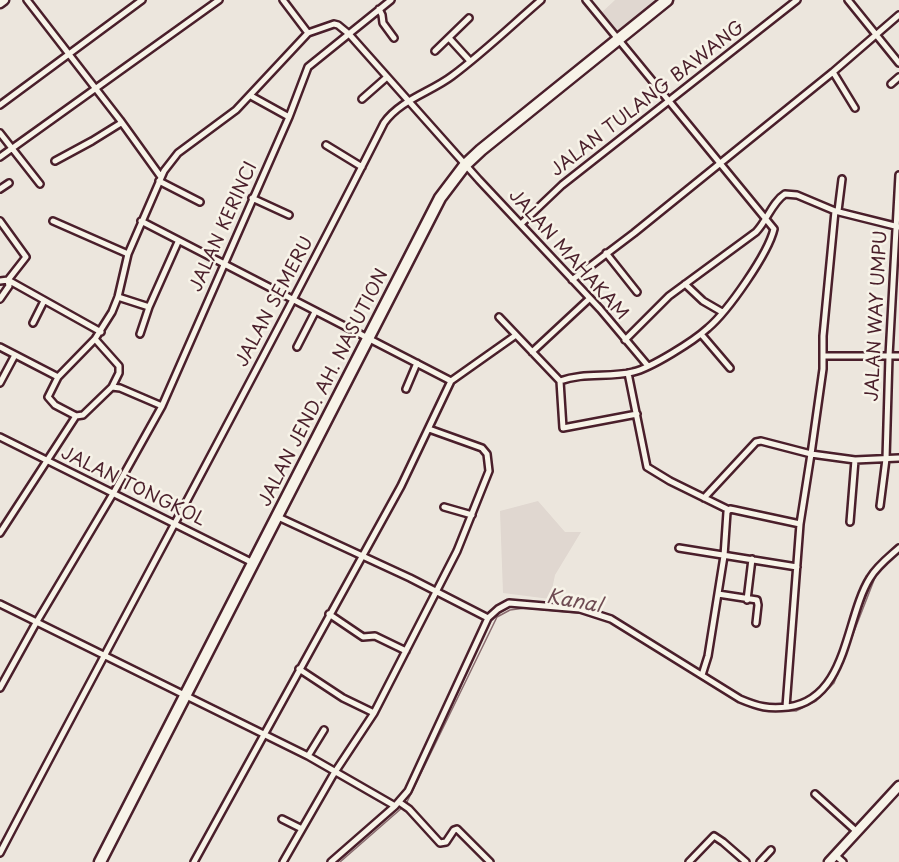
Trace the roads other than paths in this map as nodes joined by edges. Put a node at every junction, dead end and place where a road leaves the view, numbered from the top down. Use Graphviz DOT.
graph roads {
  1 [pos="4,0"];
  2 [pos="27,0"];
  3 [pos="142,0"];
  4 [pos="219,0"];
  5 [pos="283,0"];
  6 [pos="391,0"];
  7 [pos="541,0"];
  8 [pos="586,0"];
  9 [pos="667,0"];
  10 [pos="797,0"];
  11 [pos="848,0"];
  12 [pos="0,3"];
  13 [pos="379,9"];
  14 [pos="899,15"];
  15 [pos="470,18"];
  16 [pos="308,33"];
  17 [pos="349,33"];
  18 [pos="877,36"];
  19 [pos="394,38"];
  20 [pos="449,38"];
  21 [pos="619,40"];
  22 [pos="435,51"];
  23 [pos="69,53"];
  24 [pos="470,62"];
  25 [pos="899,63"];
  26 [pos="834,72"];
  27 [pos="387,77"];
  28 [pos="899,77"];
  29 [pos="891,84"];
  30 [pos="96,89"];
  31 [pos="251,96"];
  32 [pos="362,99"];
  33 [pos="669,101"];
  34 [pos="408,102"];
  35 [pos="0,105"];
  36 [pos="855,108"];
  37 [pos="289,117"];
  38 [pos="121,123"];
  39 [pos="0,133"];
  40 [pos="326,145"];
  41 [pos="11,149"];
  42 [pos="0,157"];
  43 [pos="56,160"];
  44 [pos="719,164"];
  45 [pos="465,165"];
  46 [pos="362,167"];
  47 [pos="899,175"];
  48 [pos="160,179"];
  49 [pos="842,179"];
  50 [pos="9,183"];
  51 [pos="40,184"];
  52 [pos="0,189"];
  53 [pos="252,198"];
  54 [pos="200,202"];
  55 [pos="836,211"];
  56 [pos="289,215"];
  57 [pos="0,220"];
  58 [pos="767,220"];
  59 [pos="52,221"];
  60 [pos="141,221"];
  61 [pos="521,224"];
  62 [pos="897,226"];
  63 [pos="178,242"];
  64 [pos="128,254"];
  65 [pos="606,254"];
  66 [pos="224,265"];
  67 [pos="8,280"];
  68 [pos="572,280"];
  69 [pos="0,281"];
  70 [pos="685,284"];
  71 [pos="637,292"];
  72 [pos="118,297"];
  73 [pos="0,299"];
  74 [pos="589,299"];
  75 [pos="294,300"];
  76 [pos="45,302"];
  77 [pos="149,308"];
  78 [pos="315,312"];
  79 [pos="722,312"];
  80 [pos="499,317"];
  81 [pos="33,323"];
  82 [pos="100,332"];
  83 [pos="140,334"];
  84 [pos="701,334"];
  85 [pos="516,335"];
  86 [pos="95,339"];
  87 [pos="368,340"];
  88 [pos="625,340"];
  89 [pos="0,347"];
  90 [pos="297,347"];
  91 [pos="532,352"];
  92 [pos="15,355"];
  93 [pos="824,356"];
  94 [pos="889,356"];
  95 [pos="899,356"];
  96 [pos="417,363"];
  97 [pos="648,366"];
  98 [pos="730,368"];
  99 [pos="628,373"];
  100 [pos="58,377"];
  101 [pos="451,381"];
  102 [pos="560,381"];
  103 [pos="0,383"];
  104 [pos="112,387"];
  105 [pos="406,389"];
  106 [pos="162,406"];
  107 [pos="637,414"];
  108 [pos="76,416"];
  109 [pos="429,429"];
  110 [pos="0,437"];
  111 [pos="811,454"];
  112 [pos="899,458"];
  113 [pos="886,459"];
  114 [pos="855,460"];
  115 [pos="48,462"];
  116 [pos="114,492"];
  117 [pos="704,498"];
  118 [pos="880,506"];
  119 [pos="444,507"];
  120 [pos="729,510"];
  121 [pos="472,515"];
  122 [pos="276,516"];
  123 [pos="850,522"];
  124 [pos="174,523"];
  125 [pos="800,524"];
  126 [pos="0,533"];
  127 [pos="679,548"];
  128 [pos="899,548"];
  129 [pos="724,556"];
  130 [pos="362,557"];
  131 [pos="752,559"];
  132 [pos="253,563"];
  133 [pos="797,567"];
  134 [pos="436,591"];
  135 [pos="718,594"];
  136 [pos="747,600"];
  137 [pos="0,604"];
  138 [pos="329,614"];
  139 [pos="488,618"];
  140 [pos="36,623"];
  141 [pos="756,623"];
  142 [pos="406,651"];
  143 [pos="105,656"];
  144 [pos="299,669"];
  145 [pos="702,675"];
  146 [pos="0,688"];
  147 [pos="185,695"];
  148 [pos="786,707"];
  149 [pos="374,713"];
  150 [pos="324,730"];
  151 [pos="265,735"];
  152 [pos="308,756"];
  153 [pos="336,771"];
  154 [pos="899,786"];
  155 [pos="815,794"];
  156 [pos="398,804"];
  157 [pos="282,819"];
  158 [pos="302,829"];
  159 [pos="856,831"];
  160 [pos="771,850"];
  161 [pos="0,854"];
  162 [pos="832,859"];
  163 [pos="100,862"];
  164 [pos="194,862"];
  165 [pos="283,862"];
  166 [pos="331,862"];
  167 [pos="490,862"];
  168 [pos="689,862"];
  169 [pos="746,862"];
  170 [pos="760,862"];
  171 [pos="843,862"];
  1 -- 12 [label="main road"];
  2 -- 23 [label="street"];
  3 -- 23 [label="street"];
  4 -- 30 [label="street"];
  5 -- 16 [label="street"];
  6 -- 13 [label="street, JALAN KERINCI"];
  7 -- 24 [label="street, JALAN SEMERU"];
  8 -- 21 [label="street"];
  9 -- 21 [label="highway, JALAN JEND. AH. NASUTION"];
  10 -- 33 [label="street, JALAN TULANG BAWANG"];
  11 -- 18 [label="street"];
  13 -- 17 [label="street, JALAN KERINCI"];
  13 -- 19 [label="street"];
  14 -- 18 [label="street"];
  15 -- 20 [label="street"];
  16 -- 17 [label="street"];
  16 -- 31 [label="street"];
  17 -- 27 [label="street, JALAN MAHAKAM"];
  17 -- 37 [label="street, JALAN KERINCI"];
  18 -- 25 [label="street"];
  18 -- 26 [label="street"];
  20 -- 22 [label="street"];
  20 -- 24 [label="street"];
  21 -- 33 [label="street"];
  21 -- 45 [label="highway, JALAN JEND. AH. NASUTION"];
  23 -- 30 [label="street"];
  23 -- 35 [label="street"];
  24 -- 34 [label="street, JALAN SEMERU"];
  26 -- 36 [label="street"];
  26 -- 44 [label="street"];
  27 -- 32 [label="street"];
  27 -- 34 [label="street, JALAN MAHAKAM"];
  28 -- 29 [label="street"];
  30 -- 38 [label="street"];
  30 -- 41 [label="street"];
  31 -- 37 [label="street"];
  31 -- 48 [label="street"];
  33 -- 44 [label="street"];
  33 -- 61 [label="street, JALAN TULANG BAWANG"];
  34 -- 45 [label="street, JALAN MAHAKAM"];
  34 -- 46 [label="street, JALAN SEMERU"];
  37 -- 53 [label="street, JALAN KERINCI"];
  38 -- 43 [label="street"];
  38 -- 48 [label="street"];
  39 -- 41 [label="street"];
  40 -- 46 [label="street"];
  41 -- 42 [label="street"];
  41 -- 51 [label="street"];
  44 -- 58 [label="street"];
  44 -- 65 [label="street"];
  45 -- 61 [label="street, JALAN MAHAKAM"];
  45 -- 87 [label="highway, JALAN JEND. AH. NASUTION"];
  46 -- 75 [label="street, JALAN SEMERU"];
  47 -- 62 [label="street, JALAN WAY UMPU"];
  48 -- 54 [label="street"];
  48 -- 60 [label="street"];
  49 -- 55 [label="street"];
  50 -- 52 [label="street"];
  53 -- 56 [label="street"];
  53 -- 66 [label="street, JALAN KERINCI"];
  55 -- 58 [label="street"];
  55 -- 62 [label="street"];
  55 -- 93 [label="street"];
  57 -- 67 [label="street"];
  58 -- 70 [label="street"];
  58 -- 79 [label="street"];
  59 -- 64 [label="street"];
  60 -- 63 [label="street"];
  60 -- 64 [label="street"];
  61 -- 68 [label="street, JALAN MAHAKAM"];
  62 -- 94 [label="street, JALAN WAY UMPU"];
  63 -- 66 [label="street"];
  63 -- 77 [label="street"];
  64 -- 72 [label="street"];
  65 -- 68 [label="street"];
  65 -- 71 [label="street"];
  66 -- 75 [label="street"];
  66 -- 106 [label="street, JALAN KERINCI"];
  67 -- 69 [label="street"];
  67 -- 73 [label="street"];
  67 -- 76 [label="street"];
  68 -- 74 [label="street, JALAN MAHAKAM"];
  70 -- 79 [label="street"];
  70 -- 88 [label="street"];
  72 -- 77 [label="street"];
  72 -- 82 [label="street"];
  74 -- 88 [label="street, JALAN MAHAKAM"];
  74 -- 91 [label="street"];
  75 -- 78 [label="street"];
  75 -- 124 [label="street, JALAN SEMERU"];
  76 -- 81 [label="street"];
  76 -- 82 [label="street"];
  77 -- 83 [label="street"];
  78 -- 87 [label="street"];
  78 -- 90 [label="street"];
  79 -- 84 [label="street"];
  80 -- 85 [label="street"];
  82 -- 86 [label="street"];
  84 -- 97 [label="street"];
  84 -- 98 [label="street"];
  85 -- 91 [label="street"];
  85 -- 101 [label="street"];
  86 -- 100 [label="street"];
  86 -- 104 [label="street"];
  87 -- 96 [label="street"];
  87 -- 122 [label="highway, JALAN JEND. AH. NASUTION"];
  88 -- 97 [label="street, JALAN MAHAKAM"];
  89 -- 92 [label="street"];
  91 -- 102 [label="street"];
  92 -- 100 [label="street"];
  92 -- 103 [label="street"];
  93 -- 94 [label="street"];
  93 -- 111 [label="street"];
  94 -- 95 [label="street"];
  94 -- 113 [label="street, JALAN WAY UMPU"];
  96 -- 101 [label="street"];
  96 -- 105 [label="street"];
  97 -- 99 [label="street"];
  99 -- 102 [label="street"];
  99 -- 107 [label="street"];
  100 -- 108 [label="street"];
  101 -- 109 [label="street"];
  102 -- 107 [label="street"];
  104 -- 106 [label="street"];
  104 -- 108 [label="street"];
  106 -- 116 [label="street, JALAN KERINCI"];
  107 -- 117 [label="street"];
  108 -- 115 [label="street"];
  109 -- 121 [label="street"];
  109 -- 130 [label="street"];
  110 -- 115 [label="street, JALAN TONGKOL"];
  111 -- 114 [label="street"];
  111 -- 117 [label="street"];
  111 -- 125 [label="street"];
  112 -- 113 [label="street"];
  113 -- 114 [label="street"];
  113 -- 118 [label="street, JALAN WAY UMPU"];
  114 -- 123 [label="street"];
  115 -- 116 [label="street, JALAN TONGKOL"];
  115 -- 126 [label="street"];
  116 -- 124 [label="street, JALAN TONGKOL"];
  116 -- 140 [label="street, JALAN KERINCI"];
  117 -- 120 [label="street"];
  119 -- 121 [label="street"];
  120 -- 125 [label="street"];
  120 -- 129 [label="street"];
  121 -- 134 [label="street"];
  122 -- 130 [label="street"];
  122 -- 132 [label="highway, JALAN JEND. AH. NASUTION"];
  124 -- 132 [label="street, JALAN TONGKOL"];
  124 -- 143 [label="street, JALAN SEMERU"];
  125 -- 133 [label="street"];
  127 -- 129 [label="street"];
  128 -- 148 [label="street"];
  129 -- 131 [label="street"];
  129 -- 135 [label="street"];
  130 -- 134 [label="street"];
  130 -- 138 [label="street"];
  131 -- 133 [label="street"];
  131 -- 136 [label="street"];
  132 -- 147 [label="highway, JALAN JEND. AH. NASUTION"];
  133 -- 148 [label="street"];
  134 -- 139 [label="street"];
  134 -- 142 [label="street"];
  135 -- 136 [label="street"];
  135 -- 145 [label="street"];
  136 -- 141 [label="street"];
  137 -- 140 [label="street"];
  138 -- 142 [label="street"];
  138 -- 144 [label="street"];
  139 -- 145 [label="street"];
  139 -- 156 [label="street"];
  140 -- 143 [label="street"];
  140 -- 146 [label="street, JALAN KERINCI"];
  142 -- 149 [label="street"];
  143 -- 147 [label="street"];
  143 -- 161 [label="street, JALAN SEMERU"];
  144 -- 149 [label="street"];
  144 -- 151 [label="street"];
  145 -- 148 [label="street"];
  147 -- 151 [label="street"];
  147 -- 163 [label="highway, JALAN JEND. AH. NASUTION"];
  149 -- 153 [label="street"];
  150 -- 152 [label="street"];
  151 -- 152 [label="street"];
  151 -- 164 [label="street"];
  152 -- 153 [label="street"];
  153 -- 156 [label="street"];
  153 -- 158 [label="street"];
  154 -- 159 [label="main road"];
  155 -- 159 [label="street"];
  156 -- 166 [label="street"];
  156 -- 167 [label="street"];
  157 -- 158 [label="street"];
  158 -- 165 [label="street"];
  159 -- 162 [label="main road"];
  160 -- 170 [label="street"];
  162 -- 171 [label="street"];
  168 -- 169 [label="street"];
}
